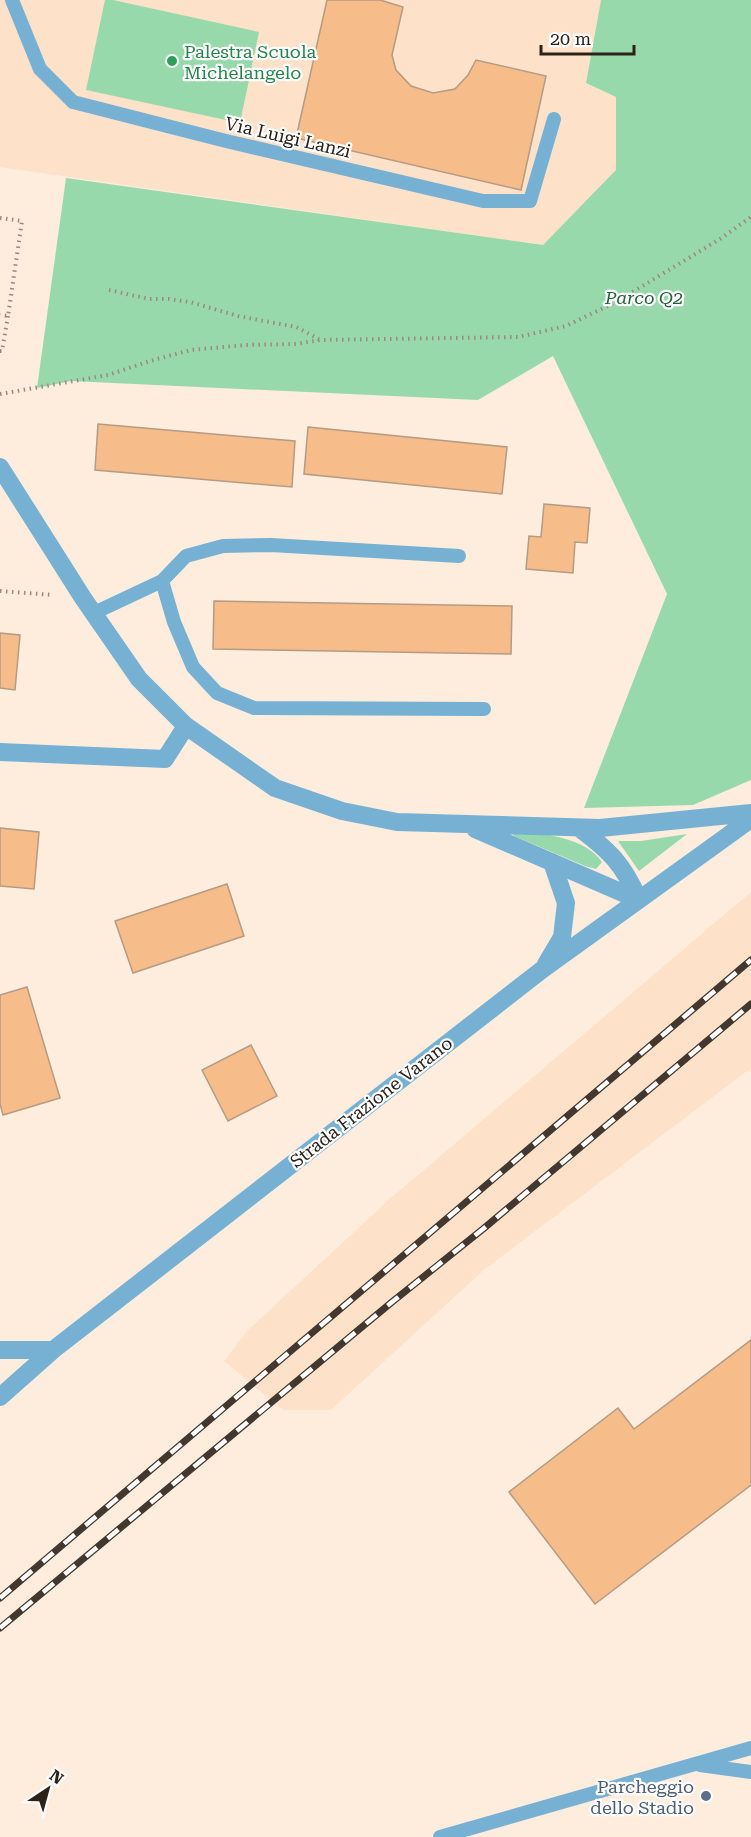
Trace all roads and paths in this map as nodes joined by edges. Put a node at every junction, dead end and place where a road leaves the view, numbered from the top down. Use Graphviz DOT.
graph roads {
  1 [pos="12,0"];
  2 [pos="554,119"];
  3 [pos="751,217"];
  4 [pos="0,218"];
  5 [pos="109,290"];
  6 [pos="0,315"];
  7 [pos="8,316"];
  8 [pos="320,340"];
  9 [pos="0,351"];
  10 [pos="0,394"];
  11 [pos="0,467"];
  12 [pos="459,556"];
  13 [pos="162,581"];
  14 [pos="0,591"];
  15 [pos="83,598"];
  16 [pos="94,613"];
  17 [pos="484,709"];
  18 [pos="186,726"];
  19 [pos="0,752"];
  20 [pos="751,813"];
  21 [pos="751,819"];
  22 [pos="466,825"];
  23 [pos="579,828"];
  24 [pos="552,862"];
  25 [pos="639,900"];
  26 [pos="543,969"];
  27 [pos="0,1350"];
  28 [pos="53,1350"];
  29 [pos="0,1396"];
  30 [pos="751,1748"];
  31 [pos="695,1765"];
  32 [pos="751,1772"];
  33 [pos="440,1837"];
  1 -- 2 [label="lane, Via Luigi Lanzi"];
  3 -- 8 [label="path"];
  4 -- 7 [label="path"];
  5 -- 8 [label="path"];
  6 -- 7 [label="path"];
  7 -- 9 [label="path"];
  8 -- 10 [label="path"];
  11 -- 15 [label="street"];
  12 -- 13 [label="lane"];
  13 -- 16 [label="lane"];
  13 -- 17 [label="lane"];
  14 -- 15 [label="path"];
  15 -- 16 [label="street"];
  16 -- 18 [label="street"];
  18 -- 19 [label="street"];
  18 -- 22 [label="street"];
  20 -- 23 [label="street"];
  21 -- 25 [label="street, Strada Frazione Varano"];
  22 -- 23 [label="street"];
  22 -- 24 [label="street"];
  23 -- 25 [label="street"];
  24 -- 25 [label="street"];
  24 -- 26 [label="street"];
  25 -- 26 [label="street, Strada Frazione Varano"];
  26 -- 28 [label="street, Strada Frazione Varano"];
  27 -- 28 [label="street"];
  28 -- 29 [label="street, Strada Frazione Varano"];
  30 -- 31 [label="lane"];
  31 -- 32 [label="lane"];
  31 -- 33 [label="lane"];
}
